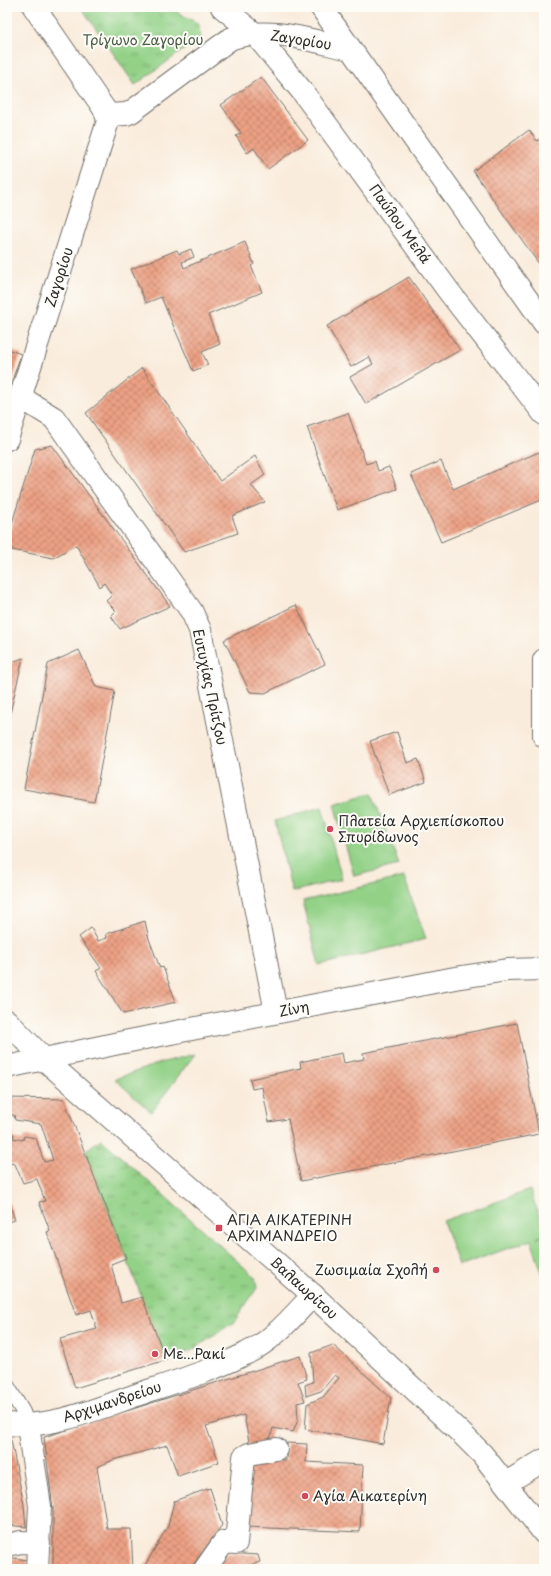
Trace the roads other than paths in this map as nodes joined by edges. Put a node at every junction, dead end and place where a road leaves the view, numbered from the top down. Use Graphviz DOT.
graph roads {
  1 [pos="34,7"];
  2 [pos="222,7"];
  3 [pos="321,7"];
  4 [pos="255,34"];
  5 [pos="350,49"];
  6 [pos="108,115"];
  7 [pos="544,323"];
  8 [pos="20,398"];
  9 [pos="544,414"];
  10 [pos="7,439"];
  11 [pos="544,660"];
  12 [pos="544,736"];
  13 [pos="544,969"];
  14 [pos="276,1012"];
  15 [pos="7,1021"];
  16 [pos="45,1060"];
  17 [pos="7,1068"];
  18 [pos="313,1295"];
  19 [pos="7,1385"];
  20 [pos="18,1425"];
  21 [pos="276,1449"];
  22 [pos="544,1460"];
  23 [pos="506,1483"];
  24 [pos="544,1533"];
  25 [pos="39,1543"];
  26 [pos="7,1545"];
  27 [pos="37,1569"];
  28 [pos="205,1569"];
  1 -- 6 [label="street"];
  2 -- 4 [label="street, Παύλου Μελά"];
  3 -- 5 [label="street"];
  4 -- 5 [label="street, Ζαγορίου"];
  4 -- 6 [label="street, Ζαγορίου"];
  4 -- 9 [label="street, Παύλου Μελά"];
  5 -- 7 [label="street"];
  6 -- 8 [label="street, Ζαγορίου"];
  8 -- 10 [label="street, Ζαγορίου"];
  8 -- 14 [label="street, Ευτυχίας Πρίτζου"];
  11 -- 12 [label="street"];
  13 -- 14 [label="street, Ζίνη"];
  14 -- 16 [label="street, Ζίνη"];
  15 -- 16 [label="street, Βαλαωρίτου"];
  16 -- 17 [label="street, Ζίνη"];
  16 -- 18 [label="street, Βαλαωρίτου"];
  18 -- 20 [label="street, Αρχιμανδρείου"];
  18 -- 23 [label="street, Βαλαωρίτου"];
  19 -- 20 [label="lane"];
  20 -- 25 [label="street"];
  21 -- 28 [label="street"];
  22 -- 23 [label="street"];
  23 -- 24 [label="street, Βαλαωρίτου"];
  25 -- 26 [label="street"];
  25 -- 27 [label="street"];
}
